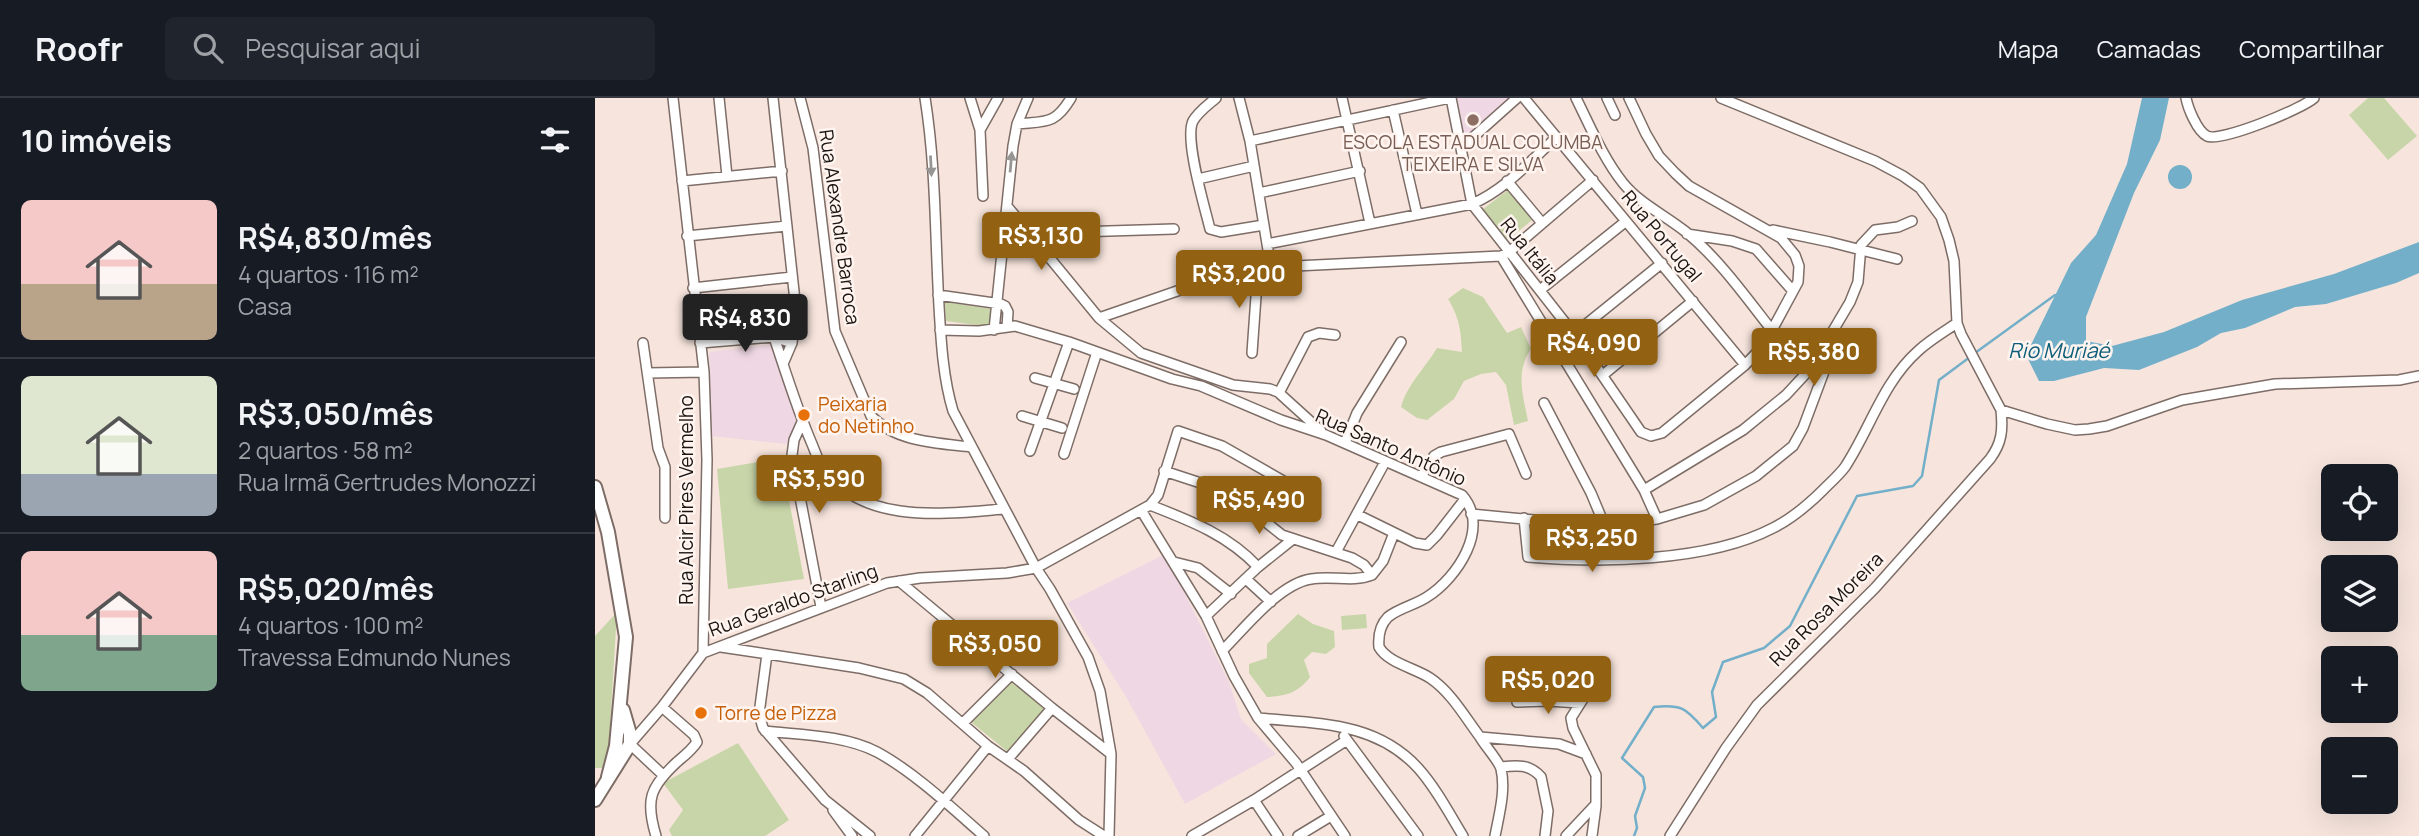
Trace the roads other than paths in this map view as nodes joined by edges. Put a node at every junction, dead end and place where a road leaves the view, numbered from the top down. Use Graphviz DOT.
graph roads {
  1 [pos="673,98"];
  2 [pos="719,98"];
  3 [pos="773,98"];
  4 [pos="800,98"];
  5 [pos="925,98"];
  6 [pos="970,98"];
  7 [pos="998,98"];
  8 [pos="1028,98"];
  9 [pos="1071,98"];
  10 [pos="1216,98"];
  11 [pos="1239,98"];
  12 [pos="1342,98"];
  13 [pos="1450,98"];
  14 [pos="1517,98"];
  15 [pos="1524,98"];
  16 [pos="1576,98"];
  17 [pos="1607,98"];
  18 [pos="1629,98"];
  19 [pos="1721,98"];
  20 [pos="2186,98"];
  21 [pos="2314,98"];
  22 [pos="1393,110"];
  23 [pos="1615,115"];
  24 [pos="1346,120"];
  25 [pos="1017,124"];
  26 [pos="980,130"];
  27 [pos="1557,137"];
  28 [pos="1250,141"];
  29 [pos="1461,148"];
  30 [pos="1254,166"];
  31 [pos="782,171"];
  32 [pos="1360,171"];
  33 [pos="727,176"];
  34 [pos="1198,179"];
  35 [pos="1593,180"];
  36 [pos="682,181"];
  37 [pos="1507,181"];
  38 [pos="1259,193"];
  39 [pos="983,196"];
  40 [pos="1472,204"];
  41 [pos="1007,206"];
  42 [pos="1417,214"];
  43 [pos="1912,221"];
  44 [pos="1625,222"];
  45 [pos="1370,223"];
  46 [pos="1542,223"];
  47 [pos="1264,225"];
  48 [pos="787,226"];
  49 [pos="1174,229"];
  50 [pos="1768,229"];
  51 [pos="1688,234"];
  52 [pos="687,236"];
  53 [pos="1034,240"];
  54 [pos="1267,244"];
  55 [pos="1860,249"];
  56 [pos="1505,254"];
  57 [pos="1898,259"];
  58 [pos="1662,263"];
  59 [pos="1258,268"];
  60 [pos="1271,268"];
  61 [pos="792,277"];
  62 [pos="693,288"];
  63 [pos="1540,290"];
  64 [pos="1792,290"];
  65 [pos="938,295"];
  66 [pos="1693,301"];
  67 [pos="997,303"];
  68 [pos="1099,318"];
  69 [pos="1957,323"];
  70 [pos="1836,326"];
  71 [pos="1007,327"];
  72 [pos="1772,329"];
  73 [pos="940,330"];
  74 [pos="993,330"];
  75 [pos="1574,334"];
  76 [pos="1335,335"];
  77 [pos="774,337"];
  78 [pos="792,342"];
  79 [pos="1069,342"];
  80 [pos="1401,342"];
  81 [pos="643,343"];
  82 [pos="700,343"];
  83 [pos="1097,352"];
  84 [pos="1252,353"];
  85 [pos="783,364"];
  86 [pos="1745,365"];
  87 [pos="704,372"];
  88 [pos="648,373"];
  89 [pos="1603,374"];
  90 [pos="2419,376"];
  91 [pos="1035,378"];
  92 [pos="1054,383"];
  93 [pos="1074,389"];
  94 [pos="1279,393"];
  95 [pos="1544,403"];
  96 [pos="2001,410"];
  97 [pos="1301,412"];
  98 [pos="1022,416"];
  99 [pos="803,422"];
  100 [pos="1041,422"];
  101 [pos="1293,424"];
  102 [pos="1062,428"];
  103 [pos="1326,435"];
  104 [pos="1345,443"];
  105 [pos="971,447"];
  106 [pos="1030,451"];
  107 [pos="1064,454"];
  108 [pos="1385,462"];
  109 [pos="1164,471"];
  110 [pos="1526,474"];
  111 [pos="1421,477"];
  112 [pos="595,490"];
  113 [pos="1644,490"];
  114 [pos="1315,499"];
  115 [pos="1465,499"];
  116 [pos="1150,505"];
  117 [pos="1003,509"];
  118 [pos="1140,510"];
  119 [pos="1471,514"];
  120 [pos="1358,516"];
  121 [pos="666,518"];
  122 [pos="1524,518"];
  123 [pos="1657,519"];
  124 [pos="1604,524"];
  125 [pos="1394,533"];
  126 [pos="1293,539"];
  127 [pos="1336,552"];
  128 [pos="1174,562"];
  129 [pos="1258,567"];
  130 [pos="1036,568"];
  131 [pos="1372,575"];
  132 [pos="1246,579"];
  133 [pos="899,581"];
  134 [pos="1231,594"];
  135 [pos="1271,602"];
  136 [pos="821,607"];
  137 [pos="1206,616"];
  138 [pos="719,646"];
  139 [pos="1222,651"];
  140 [pos="703,653"];
  141 [pos="767,654"];
  142 [pos="1541,666"];
  143 [pos="1012,674"];
  144 [pos="1517,702"];
  145 [pos="1580,703"];
  146 [pos="662,707"];
  147 [pos="1052,708"];
  148 [pos="1258,719"];
  149 [pos="963,723"];
  150 [pos="1338,726"];
  151 [pos="765,731"];
  152 [pos="627,737"];
  153 [pos="1480,737"];
  154 [pos="1347,740"];
  155 [pos="988,746"];
  156 [pos="1111,754"];
  157 [pos="1586,754"];
  158 [pos="1008,760"];
  159 [pos="1501,767"];
  160 [pos="1300,769"];
  161 [pos="663,775"];
  162 [pos="595,800"];
  163 [pos="825,800"];
  164 [pos="1254,800"];
  165 [pos="944,801"];
  166 [pos="1596,804"];
  167 [pos="1331,816"];
  168 [pos="1197,835"];
  169 [pos="656,836"];
  170 [pos="852,836"];
  171 [pos="870,836"];
  172 [pos="915,836"];
  173 [pos="984,836"];
  174 [pos="1104,836"];
  175 [pos="1109,836"];
  176 [pos="1278,836"];
  177 [pos="1298,836"];
  178 [pos="1345,836"];
  179 [pos="1418,836"];
  180 [pos="1463,836"];
  181 [pos="1495,836"];
  182 [pos="1545,836"];
  183 [pos="1566,836"];
  184 [pos="1592,836"];
  185 [pos="1670,836"];
  1 -- 36 [label="street, Rua Alcir Pires Vermelho"];
  2 -- 33 [label="street"];
  3 -- 31 [label="street"];
  4 -- 105 [label="street, Rua Alexandre Barroca"];
  5 -- 65 [label="street, one-way"];
  6 -- 26 [label="street"];
  7 -- 26 [label="street"];
  8 -- 25 [label="street"];
  9 -- 25 [label="street"];
  10 -- 34 [label="street"];
  11 -- 28 [label="street"];
  12 -- 24 [label="street"];
  13 -- 22 [label="street"];
  13 -- 29 [label="street"];
  14 -- 29 [label="street"];
  15 -- 27 [label="street, Rua Portugal"];
  16 -- 51 [label="street"];
  17 -- 23 [label="street"];
  18 -- 50 [label="street, Rua Itália"];
  19 -- 69 [label="street"];
  20 -- 21 [label="street"];
  22 -- 24 [label="street"];
  22 -- 42 [label="street"];
  24 -- 28 [label="street"];
  24 -- 32 [label="street"];
  41 -- 25 [label="street, one-way"];
  26 -- 39 [label="street"];
  27 -- 35 [label="street, Rua Portugal"];
  27 -- 37 [label="street"];
  28 -- 30 [label="street"];
  29 -- 40 [label="street"];
  30 -- 34 [label="street"];
  30 -- 38 [label="street"];
  31 -- 33 [label="street"];
  31 -- 48 [label="street"];
  32 -- 38 [label="street"];
  32 -- 45 [label="street"];
  33 -- 36 [label="street"];
  34 -- 47 [label="street"];
  35 -- 44 [label="street, Rua Portugal"];
  35 -- 46 [label="street"];
  36 -- 52 [label="street, Rua Alcir Pires Vermelho"];
  37 -- 40 [label="street"];
  37 -- 46 [label="street"];
  38 -- 47 [label="street"];
  40 -- 42 [label="street"];
  40 -- 56 [label="street, Rua Itália"];
  41 -- 53 [label="street"];
  41 -- 67 [label="street"];
  42 -- 45 [label="street"];
  43 -- 55 [label="street"];
  44 -- 58 [label="street, Rua Portugal"];
  44 -- 63 [label="street"];
  45 -- 54 [label="street"];
  46 -- 56 [label="street"];
  47 -- 54 [label="street"];
  48 -- 52 [label="street"];
  48 -- 61 [label="street"];
  49 -- 53 [label="street"];
  50 -- 55 [label="street"];
  50 -- 64 [label="street, Rua Itália"];
  51 -- 64 [label="street"];
  51 -- 72 [label="street"];
  52 -- 62 [label="street, Rua Alcir Pires Vermelho"];
  53 -- 68 [label="street"];
  54 -- 60 [label="street"];
  55 -- 57 [label="street"];
  55 -- 70 [label="street"];
  56 -- 60 [label="street"];
  56 -- 63 [label="street, Rua Itália"];
  56 -- 113 [label="street"];
  58 -- 66 [label="street, Rua Portugal"];
  58 -- 75 [label="street"];
  59 -- 60 [label="street"];
  59 -- 68 [label="street"];
  59 -- 84 [label="street"];
  61 -- 62 [label="street"];
  61 -- 78 [label="street"];
  62 -- 82 [label="street, Rua Alcir Pires Vermelho"];
  63 -- 75 [label="street, Rua Itália"];
  64 -- 72 [label="street, Rua Itália"];
  65 -- 67 [label="street"];
  65 -- 73 [label="street"];
  66 -- 86 [label="street, Rua Portugal"];
  66 -- 89 [label="street"];
  67 -- 71 [label="street"];
  67 -- 74 [label="street"];
  68 -- 94 [label="street"];
  69 -- 96 [label="street"];
  69 -- 122 [label="street"];
  70 -- 113 [label="street"];
  70 -- 123 [label="street"];
  71 -- 74 [label="street"];
  71 -- 79 [label="street, Rua Santo Antônio"];
  72 -- 86 [label="street, Rua Itália"];
  73 -- 74 [label="street"];
  73 -- 105 [label="street"];
  75 -- 89 [label="street, Rua Itália"];
  76 -- 94 [label="street"];
  77 -- 78 [label="street"];
  77 -- 82 [label="street"];
  77 -- 85 [label="street"];
  78 -- 85 [label="street"];
  79 -- 83 [label="street, Rua Santo Antônio"];
  79 -- 92 [label="street"];
  80 -- 104 [label="street"];
  81 -- 88 [label="street"];
  82 -- 87 [label="street, Rua Alcir Pires Vermelho"];
  83 -- 101 [label="street, Rua Santo Antônio"];
  83 -- 107 [label="street"];
  85 -- 99 [label="street"];
  86 -- 89 [label="street, Rua Itália"];
  87 -- 88 [label="street"];
  87 -- 140 [label="street, Rua Alcir Pires Vermelho"];
  88 -- 121 [label="street"];
  90 -- 96 [label="street"];
  91 -- 92 [label="street"];
  92 -- 93 [label="street"];
  92 -- 100 [label="street"];
  94 -- 97 [label="street"];
  95 -- 124 [label="street"];
  96 -- 185 [label="street, Rua Rosa Moreira"];
  97 -- 101 [label="street"];
  97 -- 103 [label="street"];
  98 -- 100 [label="street"];
  99 -- 117 [label="street"];
  99 -- 136 [label="street"];
  100 -- 102 [label="street"];
  100 -- 106 [label="street"];
  101 -- 103 [label="street, Rua Santo Antônio"];
  103 -- 104 [label="street, Rua Santo Antônio"];
  104 -- 108 [label="street, Rua Santo Antônio"];
  105 -- 117 [label="street"];
  108 -- 111 [label="street, Rua Santo Antônio"];
  108 -- 120 [label="street"];
  109 -- 114 [label="street"];
  109 -- 116 [label="street"];
  109 -- 126 [label="street"];
  110 -- 111 [label="street"];
  111 -- 115 [label="street, Rua Santo Antônio"];
  112 -- 152 [label="street"];
  113 -- 123 [label="street"];
  115 -- 119 [label="street, Rua Santo Antônio"];
  115 -- 125 [label="street"];
  116 -- 118 [label="street"];
  116 -- 129 [label="street"];
  117 -- 130 [label="street"];
  118 -- 128 [label="street"];
  118 -- 130 [label="street"];
  119 -- 122 [label="street"];
  119 -- 153 [label="street, Rua Santo Antônio"];
  120 -- 125 [label="street"];
  120 -- 127 [label="street"];
  122 -- 124 [label="street"];
  123 -- 124 [label="street"];
  125 -- 131 [label="street"];
  126 -- 127 [label="street"];
  126 -- 129 [label="street"];
  127 -- 131 [label="street"];
  128 -- 134 [label="street"];
  128 -- 137 [label="street"];
  129 -- 132 [label="street"];
  130 -- 133 [label="street, Rua Geraldo Starling"];
  130 -- 156 [label="street"];
  131 -- 135 [label="street"];
  132 -- 134 [label="street"];
  132 -- 135 [label="street"];
  133 -- 136 [label="street, Rua Geraldo Starling"];
  133 -- 143 [label="street"];
  134 -- 137 [label="street"];
  135 -- 139 [label="street"];
  136 -- 138 [label="street, Rua Geraldo Starling"];
  137 -- 139 [label="street"];
  138 -- 140 [label="street, Rua Geraldo Starling"];
  138 -- 141 [label="street"];
  139 -- 148 [label="street"];
  140 -- 146 [label="street, Rua Geraldo Starling"];
  141 -- 149 [label="street"];
  141 -- 151 [label="street"];
  142 -- 145 [label="street"];
  143 -- 147 [label="street"];
  143 -- 149 [label="street"];
  144 -- 145 [label="street"];
  145 -- 157 [label="street"];
  146 -- 152 [label="street, Rua Geraldo Starling"];
  146 -- 161 [label="street"];
  147 -- 156 [label="street"];
  147 -- 158 [label="street"];
  148 -- 150 [label="street"];
  148 -- 160 [label="street"];
  149 -- 155 [label="street"];
  150 -- 154 [label="street"];
  150 -- 180 [label="street"];
  151 -- 163 [label="street"];
  151 -- 165 [label="street"];
  152 -- 161 [label="street"];
  152 -- 162 [label="street"];
  153 -- 157 [label="street"];
  153 -- 159 [label="street"];
  154 -- 160 [label="street"];
  154 -- 179 [label="street"];
  155 -- 158 [label="street"];
  155 -- 165 [label="street"];
  156 -- 175 [label="street"];
  157 -- 166 [label="street"];
  158 -- 174 [label="street"];
  159 -- 181 [label="street"];
  159 -- 182 [label="street"];
  160 -- 164 [label="street"];
  160 -- 167 [label="street"];
  161 -- 169 [label="street"];
  163 -- 170 [label="street"];
  163 -- 171 [label="street"];
  164 -- 168 [label="street"];
  164 -- 176 [label="street"];
  165 -- 172 [label="street"];
  165 -- 173 [label="street"];
  166 -- 183 [label="street"];
  166 -- 184 [label="street"];
  167 -- 177 [label="street"];
  167 -- 178 [label="street"];
}
